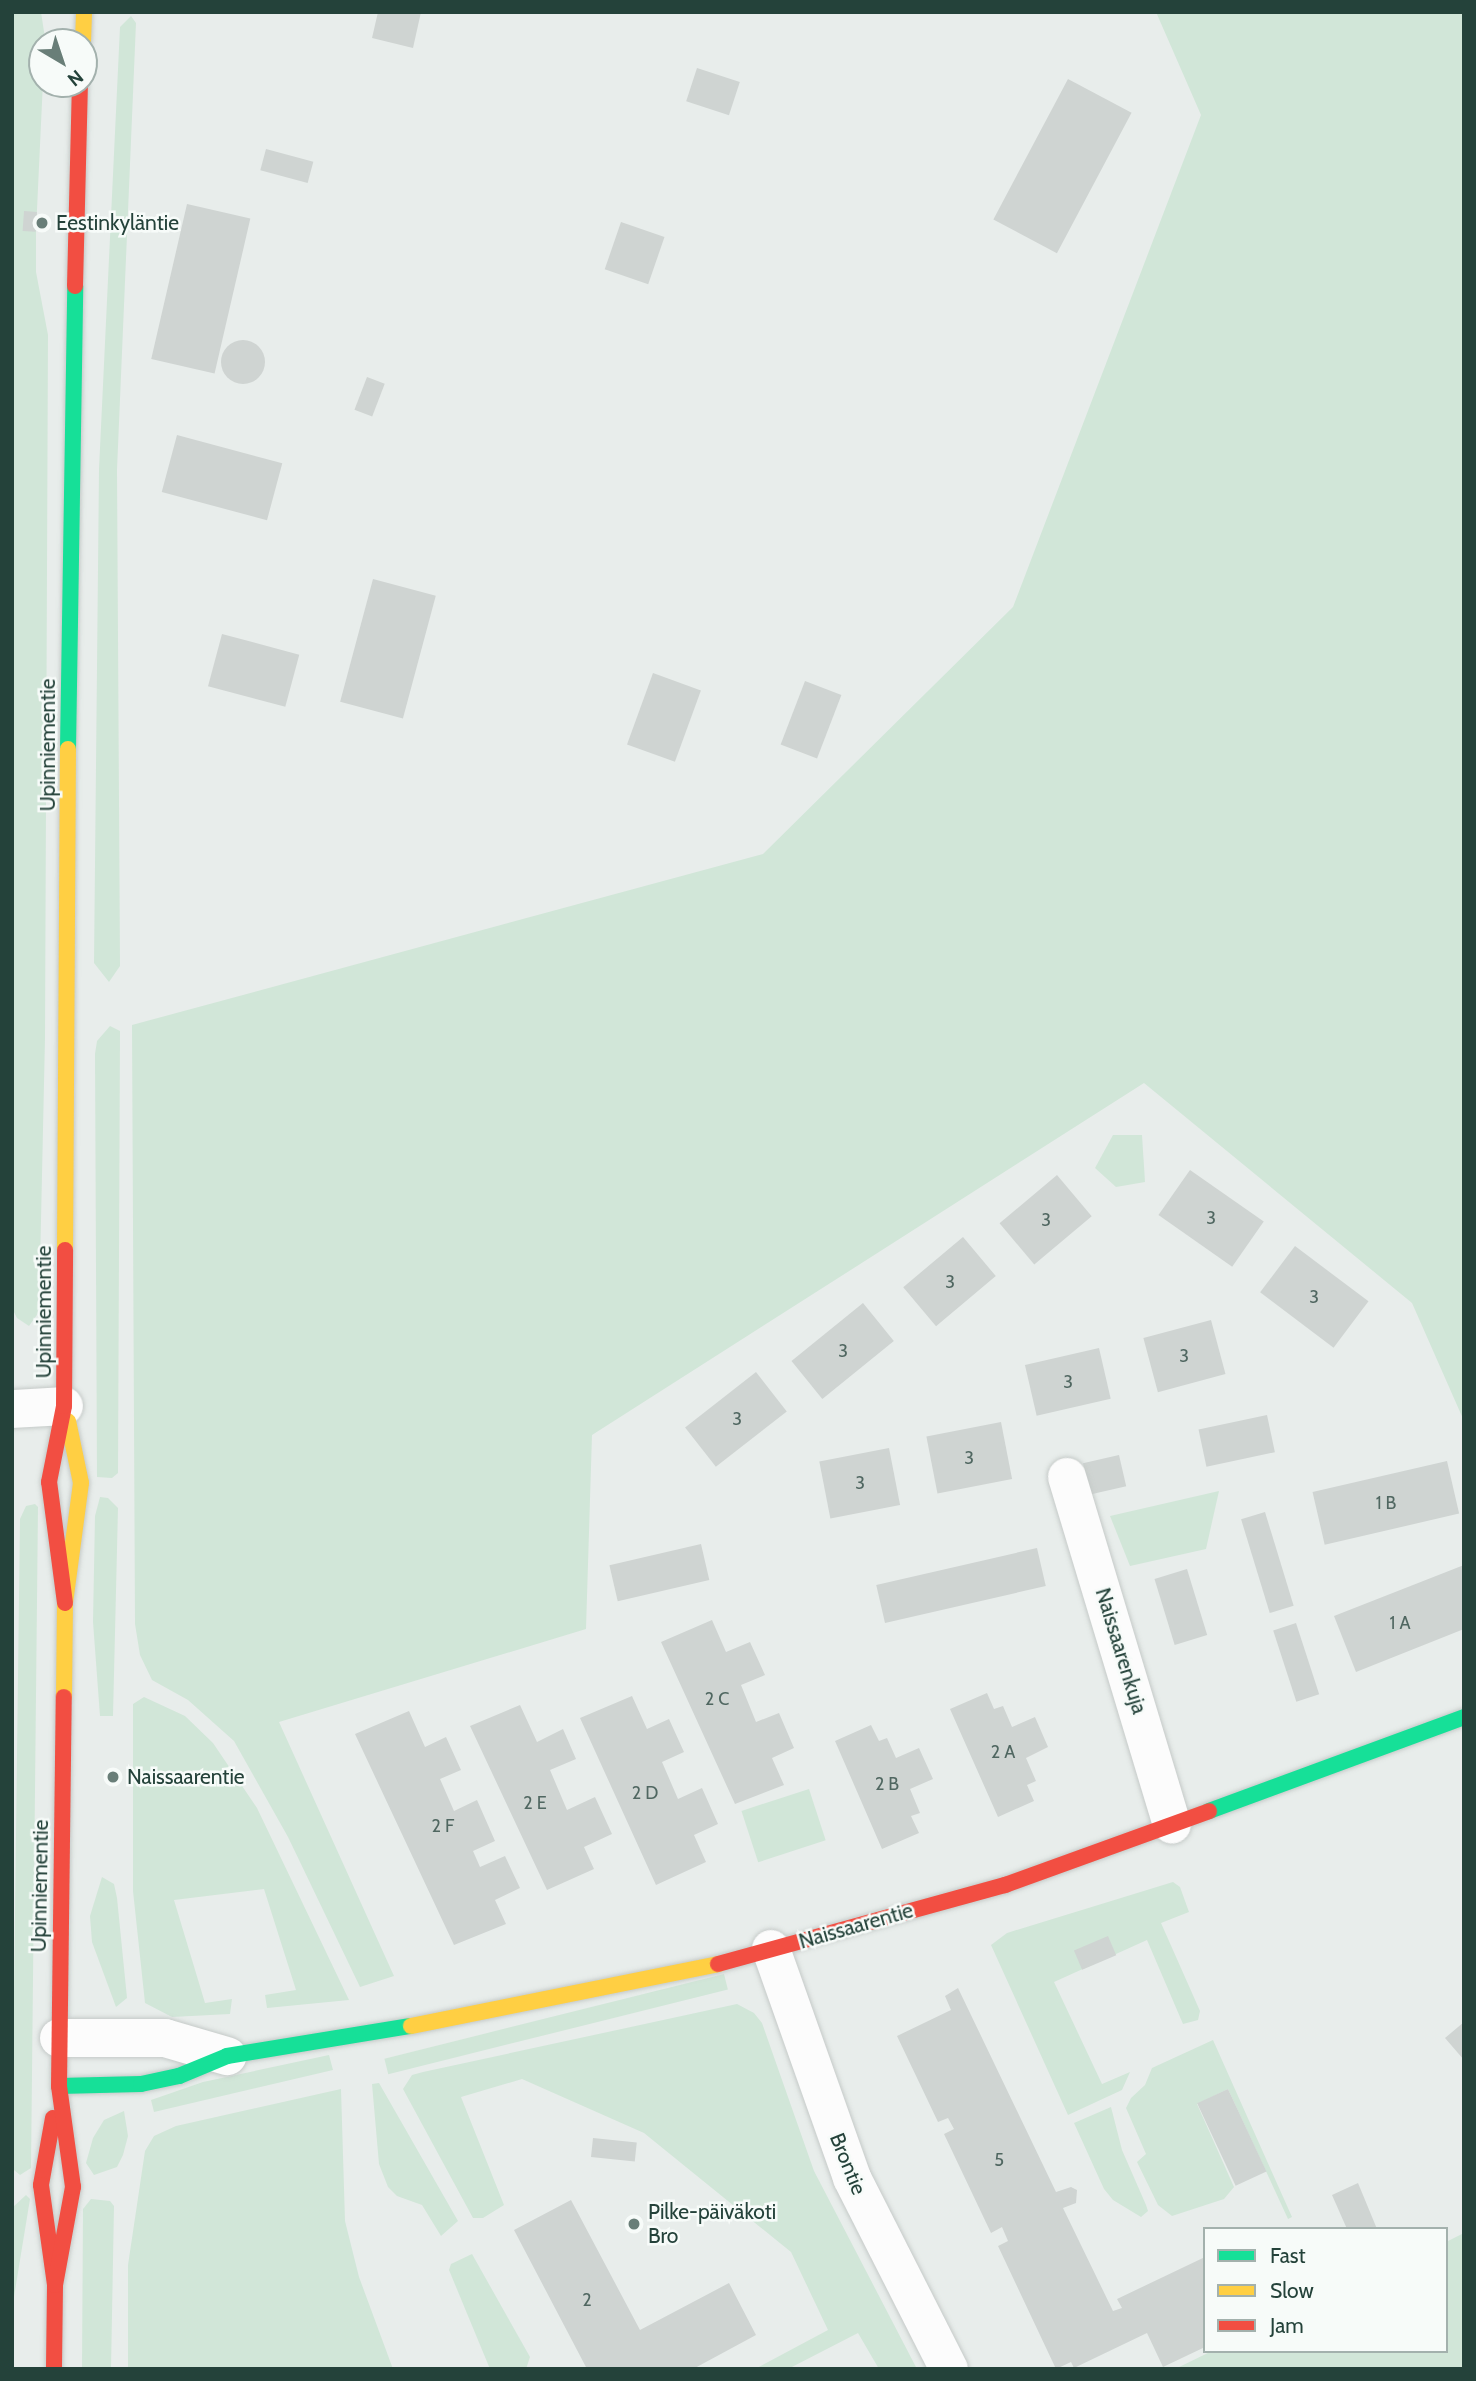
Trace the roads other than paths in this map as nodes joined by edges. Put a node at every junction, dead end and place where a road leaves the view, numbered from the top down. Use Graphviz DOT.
graph roads {
  1 [pos="80,98"];
  2 [pos="64,1406"];
  3 [pos="12,1409"];
  4 [pos="1067,1477"];
  5 [pos="65,1603"];
  6 [pos="1464,1717"];
  7 [pos="1172,1825"];
  8 [pos="771,1949"];
  9 [pos="59,2038"];
  10 [pos="227,2056"];
  11 [pos="59,2086"];
  12 [pos="55,2285"];
  13 [pos="54,2369"];
  14 [pos="949,2369"];
  1 -- 2 [label="main road, Upinniementie"];
  2 -- 3 [label="street"];
  2 -- 5 [label="main road, Upinniementie"];
  2 -- 5 [label="main road, Upinniementie"];
  4 -- 7 [label="street, Naissaarenkuja"];
  5 -- 9 [label="main road, Upinniementie"];
  6 -- 7 [label="main road, Naissaarentie"];
  7 -- 8 [label="main road, Naissaarentie"];
  8 -- 10 [label="main road, Naissaarentie"];
  8 -- 14 [label="street, Brontie"];
  9 -- 10 [label="street, Naissaarentie"];
  9 -- 11 [label="main road, Upinniementie"];
  10 -- 11 [label="main road, Naissaarentie"];
  11 -- 12 [label="main road, Upinniementie"];
  11 -- 12 [label="main road, Upinniementie"];
  12 -- 13 [label="main road, Upinniementie"];
}
